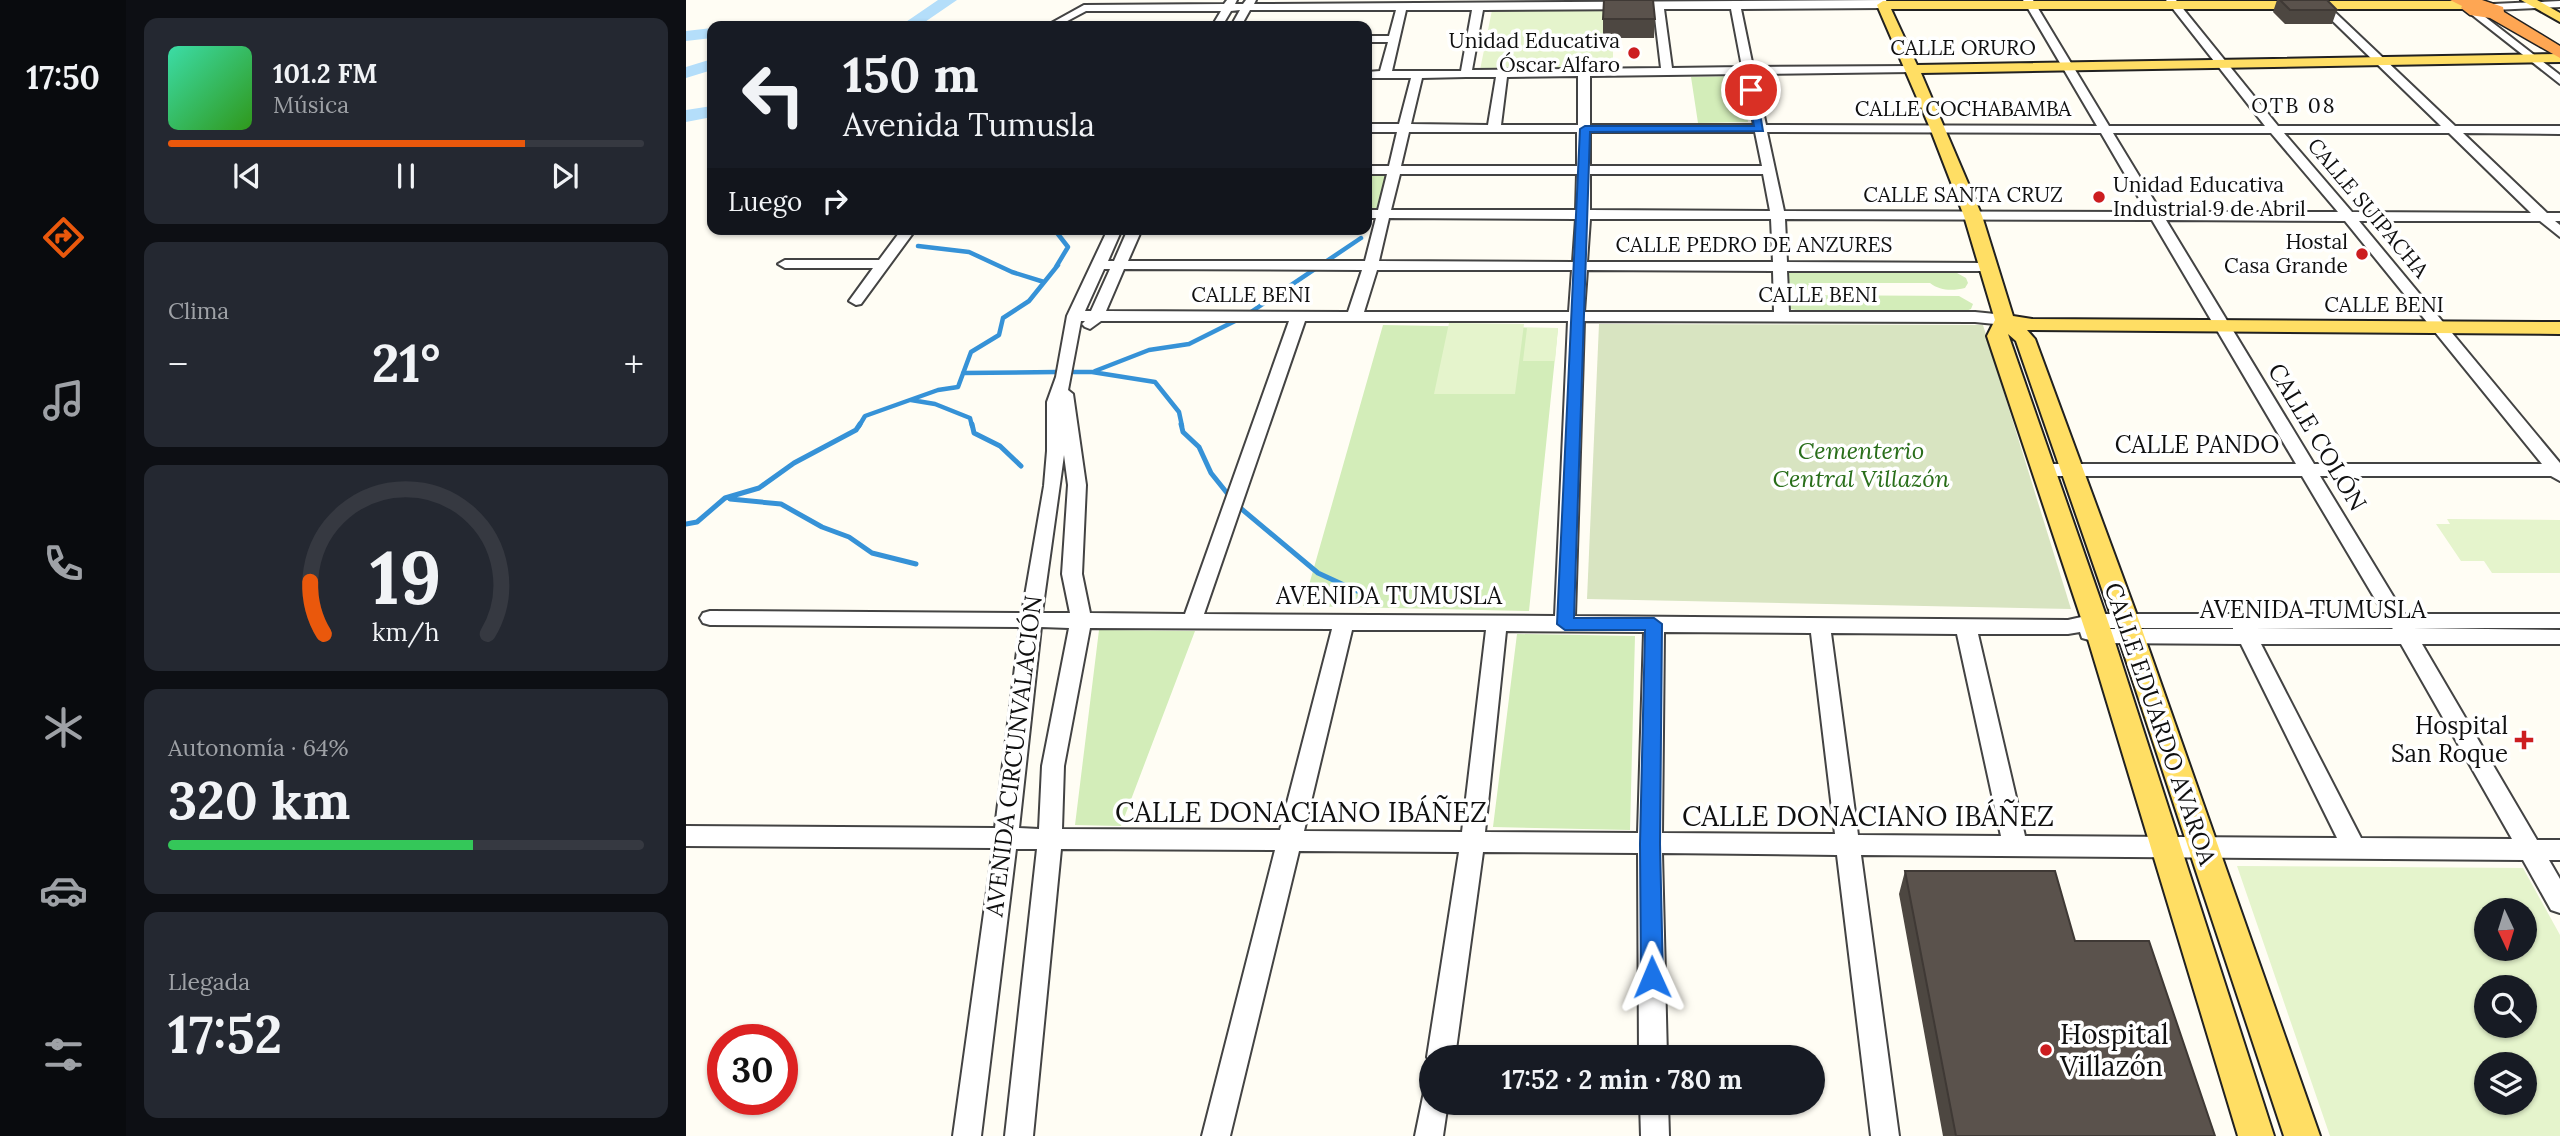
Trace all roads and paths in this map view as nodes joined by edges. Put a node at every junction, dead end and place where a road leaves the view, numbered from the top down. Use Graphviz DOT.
graph roads {
  1 [pos="2030,2"];
  2 [pos="2173,2"];
  3 [pos="2318,2"];
  4 [pos="2536,2"];
  5 [pos="1455,3"];
  6 [pos="1521,3"];
  7 [pos="1589,3"];
  8 [pos="1658,3"];
  9 [pos="1735,3"];
  10 [pos="1882,3"];
  11 [pos="1084,4"];
  12 [pos="1229,4"];
  13 [pos="1248,4"];
  14 [pos="1320,4"];
  15 [pos="1387,4"];
  16 [pos="2560,4"];
  17 [pos="1402,7"];
  18 [pos="1478,7"];
  19 [pos="2479,7"];
  20 [pos="2560,16"];
  21 [pos="1063,21"];
  22 [pos="1220,21"];
  23 [pos="1239,21"];
  24 [pos="1372,39"];
  25 [pos="1393,39"];
  26 [pos="2560,39"];
  27 [pos="2560,53"];
  28 [pos="2560,58"];
  29 [pos="2531,59"];
  30 [pos="2378,61"];
  31 [pos="2222,65"];
  32 [pos="2070,68"];
  33 [pos="1912,69"];
  34 [pos="1747,71"];
  35 [pos="1584,72"];
  36 [pos="1667,72"];
  37 [pos="1502,73"];
  38 [pos="1466,74"];
  39 [pos="1372,75"];
  40 [pos="1384,75"];
  41 [pos="1417,75"];
  42 [pos="2560,81"];
  43 [pos="2106,127"];
  44 [pos="1372,128"];
  45 [pos="1405,128"];
  46 [pos="1494,128"];
  47 [pos="1938,128"];
  48 [pos="2273,128"];
  49 [pos="1585,129"];
  50 [pos="1759,129"];
  51 [pos="2452,129"];
  52 [pos="2560,130"];
  53 [pos="1584,169"];
  54 [pos="1372,170"];
  55 [pos="1395,170"];
  56 [pos="1769,170"];
  57 [pos="1372,214"];
  58 [pos="1383,214"];
  59 [pos="1583,215"];
  60 [pos="1778,215"];
  61 [pos="1973,216"];
  62 [pos="2158,216"];
  63 [pos="2349,217"];
  64 [pos="2543,217"];
  65 [pos="2560,217"];
  66 [pos="2560,233"];
  67 [pos="905,235"];
  68 [pos="1112,235"];
  69 [pos="1132,235"];
  70 [pos="785,264"];
  71 [pos="883,264"];
  72 [pos="1099,265"];
  73 [pos="1120,265"];
  74 [pos="1371,265"];
  75 [pos="1579,266"];
  76 [pos="1780,266"];
  77 [pos="1988,267"];
  78 [pos="856,301"];
  79 [pos="1075,316"];
  80 [pos="1096,317"];
  81 [pos="1298,317"];
  82 [pos="1782,317"];
  83 [pos="1354,318"];
  84 [pos="1576,319"];
  85 [pos="2005,320"];
  86 [pos="2224,328"];
  87 [pos="2441,328"];
  88 [pos="2560,328"];
  89 [pos="1070,345"];
  90 [pos="1064,377"];
  91 [pos="2045,470"];
  92 [pos="2071,470"];
  93 [pos="2308,470"];
  94 [pos="2558,472"];
  95 [pos="710,618"];
  96 [pos="1031,620"];
  97 [pos="1081,620"];
  98 [pos="1192,621"];
  99 [pos="1344,622"];
  100 [pos="1497,623"];
  101 [pos="1565,624"];
  102 [pos="1654,624"];
  103 [pos="1820,625"];
  104 [pos="1966,626"];
  105 [pos="2097,628"];
  106 [pos="2127,629"];
  107 [pos="2244,629"];
  108 [pos="2403,629"];
  109 [pos="2556,629"];
  110 [pos="686,836"];
  111 [pos="1005,839"];
  112 [pos="1050,840"];
  113 [pos="1289,842"];
  114 [pos="1472,843"];
  115 [pos="1650,844"];
  116 [pos="1846,845"];
  117 [pos="2015,846"];
  118 [pos="2167,848"];
  119 [pos="2203,849"];
  120 [pos="2354,849"];
  121 [pos="2530,850"];
  122 [pos="2560,850"];
  123 [pos="2560,902"];
  124 [pos="1443,1045"];
  125 [pos="1653,1045"];
  126 [pos="1432,1115"];
  127 [pos="1654,1115"];
  128 [pos="967,1136"];
  129 [pos="1019,1136"];
  130 [pos="1216,1136"];
  131 [pos="1429,1136"];
  132 [pos="1654,1136"];
  133 [pos="1885,1136"];
  134 [pos="2256,1136"];
  135 [pos="2302,1136"];
  1 -- 2 [label="main road"];
  1 -- 10 [label="main road"];
  1 -- 32 [label="street, CALLE COLÓN"];
  2 -- 3 [label="main road"];
  2 -- 31 [label="street, CALLE SUIPACHA"];
  3 -- 19 [label="main road"];
  3 -- 30 [label="street"];
  4 -- 16 [label="street"];
  4 -- 19 [label="street"];
  4 -- 20 [label="main road"];
  5 -- 17 [label="street"];
  5 -- 18 [label="street"];
  6 -- 7 [label="street"];
  6 -- 18 [label="street"];
  7 -- 8 [label="street"];
  8 -- 9 [label="street"];
  8 -- 36 [label="street"];
  9 -- 10 [label="street"];
  9 -- 34 [label="street"];
  10 -- 33 [label="main road, CALLE EDUARDO AVAROA"];
  11 -- 12 [label="street"];
  11 -- 21 [label="street"];
  12 -- 13 [label="street"];
  12 -- 22 [label="street"];
  13 -- 14 [label="street"];
  13 -- 23 [label="street"];
  14 -- 15 [label="street"];
  15 -- 17 [label="street"];
  17 -- 25 [label="street"];
  18 -- 38 [label="street"];
  19 -- 26 [label="highway"];
  19 -- 27 [label="highway"];
  19 -- 29 [label="street"];
  24 -- 25 [label="street"];
  25 -- 40 [label="street"];
  28 -- 29 [label="main road, CALLE ORURO"];
  29 -- 30 [label="main road, CALLE ORURO"];
  29 -- 42 [label="street"];
  30 -- 31 [label="main road, CALLE ORURO"];
  30 -- 51 [label="street"];
  31 -- 32 [label="main road, CALLE ORURO"];
  31 -- 48 [label="street, CALLE SUIPACHA"];
  32 -- 33 [label="main road, CALLE ORURO"];
  32 -- 43 [label="street, CALLE COLÓN"];
  33 -- 34 [label="street, CALLE ORURO"];
  33 -- 47 [label="main road, CALLE EDUARDO AVAROA"];
  34 -- 36 [label="street, CALLE ORURO"];
  34 -- 50 [label="street"];
  35 -- 36 [label="street, CALLE ORURO"];
  35 -- 37 [label="street, CALLE ORURO"];
  35 -- 49 [label="street"];
  37 -- 38 [label="street, CALLE ORURO"];
  37 -- 46 [label="street"];
  38 -- 41 [label="street, CALLE ORURO"];
  39 -- 40 [label="street, CALLE ORURO"];
  40 -- 41 [label="street, CALLE ORURO"];
  41 -- 45 [label="street"];
  43 -- 47 [label="street, CALLE COCHABAMBA"];
  43 -- 48 [label="street, CALLE COCHABAMBA"];
  43 -- 62 [label="street, CALLE COLÓN"];
  44 -- 45 [label="street, CALLE COCHABAMBA"];
  45 -- 46 [label="street, CALLE COCHABAMBA"];
  45 -- 55 [label="street"];
  46 -- 49 [label="street, CALLE COCHABAMBA"];
  47 -- 50 [label="street, CALLE COCHABAMBA"];
  47 -- 61 [label="main road, CALLE EDUARDO AVAROA"];
  48 -- 51 [label="street, CALLE COCHABAMBA"];
  48 -- 63 [label="street, CALLE SUIPACHA"];
  49 -- 50 [label="street, CALLE COCHABAMBA"];
  49 -- 53 [label="street"];
  50 -- 56 [label="street"];
  51 -- 52 [label="street, CALLE COCHABAMBA"];
  51 -- 64 [label="street"];
  53 -- 55 [label="street"];
  53 -- 56 [label="street"];
  53 -- 59 [label="street"];
  54 -- 55 [label="street"];
  55 -- 58 [label="street"];
  56 -- 60 [label="street"];
  57 -- 58 [label="street, CALLE SANTA CRUZ"];
  58 -- 59 [label="street, CALLE SANTA CRUZ"];
  58 -- 74 [label="street"];
  59 -- 60 [label="street, CALLE SANTA CRUZ"];
  59 -- 75 [label="street"];
  60 -- 61 [label="street, CALLE SANTA CRUZ"];
  60 -- 76 [label="street"];
  61 -- 62 [label="street, CALLE SANTA CRUZ"];
  61 -- 77 [label="main road, CALLE EDUARDO AVAROA"];
  62 -- 63 [label="street, CALLE SANTA CRUZ"];
  62 -- 86 [label="street, CALLE COLÓN"];
  63 -- 64 [label="street, CALLE SANTA CRUZ"];
  63 -- 87 [label="street, CALLE SUIPACHA"];
  64 -- 65 [label="street, CALLE SANTA CRUZ"];
  64 -- 66 [label="street"];
  67 -- 71 [label="street"];
  68 -- 72 [label="street, AVENIDA CIRCUNVALACIÓN"];
  69 -- 73 [label="street"];
  70 -- 71 [label="street"];
  71 -- 78 [label="street"];
  72 -- 73 [label="street, CALLE PEDRO DE ANZURES"];
  72 -- 79 [label="street, AVENIDA CIRCUNVALACIÓN"];
  73 -- 74 [label="street, CALLE PEDRO DE ANZURES"];
  73 -- 80 [label="street"];
  74 -- 75 [label="street, CALLE PEDRO DE ANZURES"];
  74 -- 83 [label="street"];
  75 -- 76 [label="street, CALLE PEDRO DE ANZURES"];
  75 -- 84 [label="street"];
  76 -- 77 [label="street, CALLE PEDRO DE ANZURES"];
  76 -- 82 [label="street"];
  77 -- 85 [label="main road, CALLE EDUARDO AVAROA"];
  79 -- 80 [label="street, CALLE BENI"];
  79 -- 89 [label="street, AVENIDA CIRCUNVALACIÓN"];
  80 -- 81 [label="street, CALLE BENI"];
  80 -- 89 [label="street"];
  81 -- 83 [label="street, CALLE BENI"];
  81 -- 98 [label="street"];
  82 -- 84 [label="street, CALLE BENI"];
  82 -- 85 [label="street, CALLE BENI"];
  83 -- 84 [label="street, CALLE BENI"];
  84 -- 101 [label="street"];
  85 -- 86 [label="main road, CALLE BENI"];
  85 -- 91 [label="main road, CALLE EDUARDO AVAROA"];
  85 -- 92 [label="main road, CALLE EDUARDO AVAROA"];
  86 -- 87 [label="main road, CALLE BENI"];
  86 -- 93 [label="street, CALLE COLÓN"];
  87 -- 88 [label="main road, CALLE BENI"];
  87 -- 94 [label="street, CALLE SUIPACHA"];
  89 -- 90 [label="street, AVENIDA CIRCUNVALACIÓN"];
  90 -- 96 [label="street, AVENIDA CIRCUNVALACIÓN"];
  90 -- 97 [label="street, AVENIDA CIRCUNVALACIÓN"];
  91 -- 92 [label="street, CALLE PANDO"];
  91 -- 105 [label="main road, CALLE EDUARDO AVAROA"];
  92 -- 93 [label="street, CALLE PANDO"];
  92 -- 106 [label="main road, CALLE EDUARDO AVAROA"];
  93 -- 94 [label="street, CALLE PANDO"];
  93 -- 108 [label="street, CALLE COLÓN"];
  95 -- 96 [label="street, AVENIDA TUMUSLA"];
  96 -- 97 [label="street, AVENIDA TUMUSLA"];
  96 -- 111 [label="street, AVENIDA CIRCUNVALACIÓN"];
  97 -- 98 [label="street, AVENIDA TUMUSLA"];
  97 -- 112 [label="street, AVENIDA CIRCUNVALACIÓN"];
  98 -- 99 [label="street, AVENIDA TUMUSLA"];
  99 -- 100 [label="street, AVENIDA TUMUSLA"];
  99 -- 113 [label="street"];
  100 -- 101 [label="street, AVENIDA TUMUSLA"];
  100 -- 114 [label="street"];
  101 -- 102 [label="street, AVENIDA TUMUSLA"];
  102 -- 103 [label="street, AVENIDA TUMUSLA"];
  102 -- 115 [label="street"];
  103 -- 104 [label="street, AVENIDA TUMUSLA"];
  103 -- 116 [label="street"];
  104 -- 105 [label="street, AVENIDA TUMUSLA"];
  104 -- 117 [label="street"];
  105 -- 106 [label="street, AVENIDA TUMUSLA"];
  105 -- 118 [label="main road, CALLE EDUARDO AVAROA"];
  106 -- 107 [label="street, AVENIDA TUMUSLA"];
  106 -- 119 [label="main road, CALLE EDUARDO AVAROA"];
  107 -- 108 [label="street, AVENIDA TUMUSLA"];
  107 -- 120 [label="street"];
  108 -- 109 [label="street, AVENIDA TUMUSLA"];
  108 -- 121 [label="street, CALLE COLÓN"];
  110 -- 111 [label="street, CALLE DONACIANO IBÁÑEZ"];
  111 -- 112 [label="street, CALLE DONACIANO IBÁÑEZ"];
  111 -- 128 [label="street, AVENIDA CIRCUNVALACIÓN"];
  112 -- 113 [label="street, CALLE DONACIANO IBÁÑEZ"];
  112 -- 129 [label="street, AVENIDA CIRCUNVALACIÓN"];
  113 -- 114 [label="street, CALLE DONACIANO IBÁÑEZ"];
  113 -- 130 [label="street"];
  114 -- 115 [label="street, CALLE DONACIANO IBÁÑEZ"];
  114 -- 124 [label="street"];
  115 -- 116 [label="street, CALLE DONACIANO IBÁÑEZ"];
  115 -- 125 [label="street"];
  116 -- 117 [label="street, CALLE DONACIANO IBÁÑEZ"];
  116 -- 133 [label="street"];
  117 -- 118 [label="street, CALLE DONACIANO IBÁÑEZ"];
  118 -- 119 [label="street, CALLE DONACIANO IBÁÑEZ"];
  118 -- 134 [label="main road, CALLE EDUARDO AVAROA"];
  119 -- 120 [label="street, CALLE DONACIANO IBÁÑEZ"];
  119 -- 135 [label="main road, CALLE EDUARDO AVAROA"];
  120 -- 121 [label="street, CALLE DONACIANO IBÁÑEZ"];
  121 -- 122 [label="street, CALLE DONACIANO IBÁÑEZ"];
  121 -- 123 [label="street, CALLE COLÓN"];
  126 -- 131 [label="street"];
  127 -- 132 [label="street"];
}
